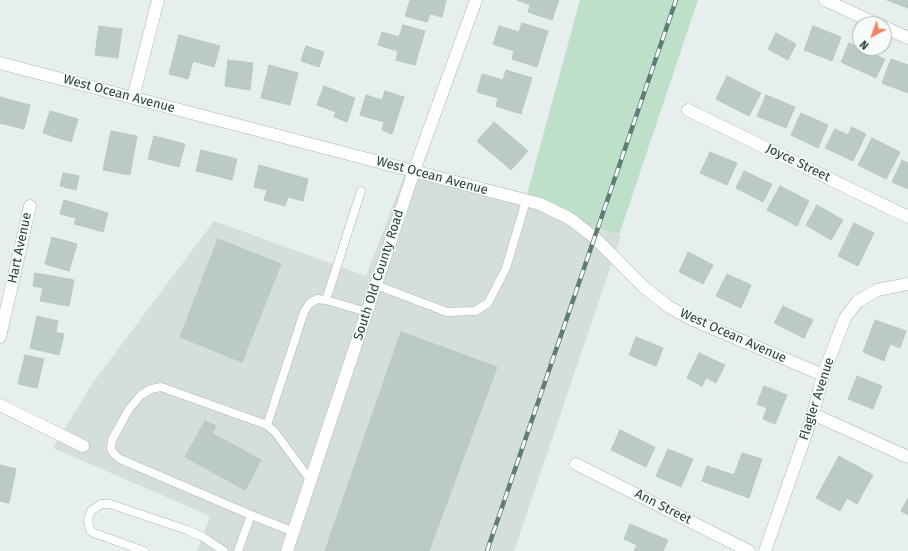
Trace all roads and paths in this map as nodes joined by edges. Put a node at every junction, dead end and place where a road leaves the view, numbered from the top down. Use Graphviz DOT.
graph roads {
  1 [pos="158,0"];
  2 [pos="476,0"];
  3 [pos="825,0"];
  4 [pos="860,16"];
  5 [pos="892,31"];
  6 [pos="908,38"];
  7 [pos="0,63"];
  8 [pos="133,98"];
  9 [pos="688,110"];
  10 [pos="414,171"];
  11 [pos="361,191"];
  12 [pos="526,201"];
  13 [pos="30,206"];
  14 [pos="908,217"];
  15 [pos="908,284"];
  16 [pos="376,285"];
  17 [pos="326,300"];
  18 [pos="4,305"];
  19 [pos="367,312"];
  20 [pos="0,337"];
  21 [pos="823,376"];
  22 [pos="0,405"];
  23 [pos="813,414"];
  24 [pos="266,425"];
  25 [pos="83,446"];
  26 [pos="908,457"];
  27 [pos="576,464"];
  28 [pos="311,481"];
  29 [pos="251,515"];
  30 [pos="294,532"];
  31 [pos="211,542"];
  32 [pos="144,551"];
  33 [pos="208,551"];
  34 [pos="224,551"];
  35 [pos="238,551"];
  36 [pos="287,551"];
  37 [pos="750,551"];
  38 [pos="765,551"];
  1 -- 8 [label="street"];
  2 -- 10 [label="street, South Old County Road"];
  3 -- 4 [label="street"];
  5 -- 6 [label="street"];
  7 -- 8 [label="street, West Ocean Avenue"];
  8 -- 10 [label="street, West Ocean Avenue"];
  9 -- 14 [label="street, Joyce Street"];
  10 -- 12 [label="street, West Ocean Avenue"];
  10 -- 16 [label="street, South Old County Road"];
  11 -- 17 [label="lane"];
  12 -- 16 [label="lane"];
  12 -- 21 [label="street, West Ocean Avenue"];
  13 -- 18 [label="street, Hart Avenue"];
  15 -- 21 [label="street, Flagler Avenue"];
  16 -- 19 [label="street, South Old County Road"];
  17 -- 19 [label="lane"];
  17 -- 24 [label="lane"];
  18 -- 20 [label="street, Hart Avenue"];
  19 -- 28 [label="street, South Old County Road"];
  21 -- 23 [label="street, Flagler Avenue"];
  22 -- 25 [label="street"];
  23 -- 26 [label="street"];
  23 -- 38 [label="street, Flagler Avenue"];
  24 -- 28 [label="lane"];
  24 -- 29 [label="lane"];
  27 -- 37 [label="street, Ann Street"];
  28 -- 30 [label="street, South Old County Road"];
  29 -- 30 [label="lane"];
  29 -- 35 [label="lane"];
  30 -- 36 [label="street, South Old County Road"];
  31 -- 32 [label="lane"];
  31 -- 33 [label="lane"];
  31 -- 34 [label="lane"];
}
